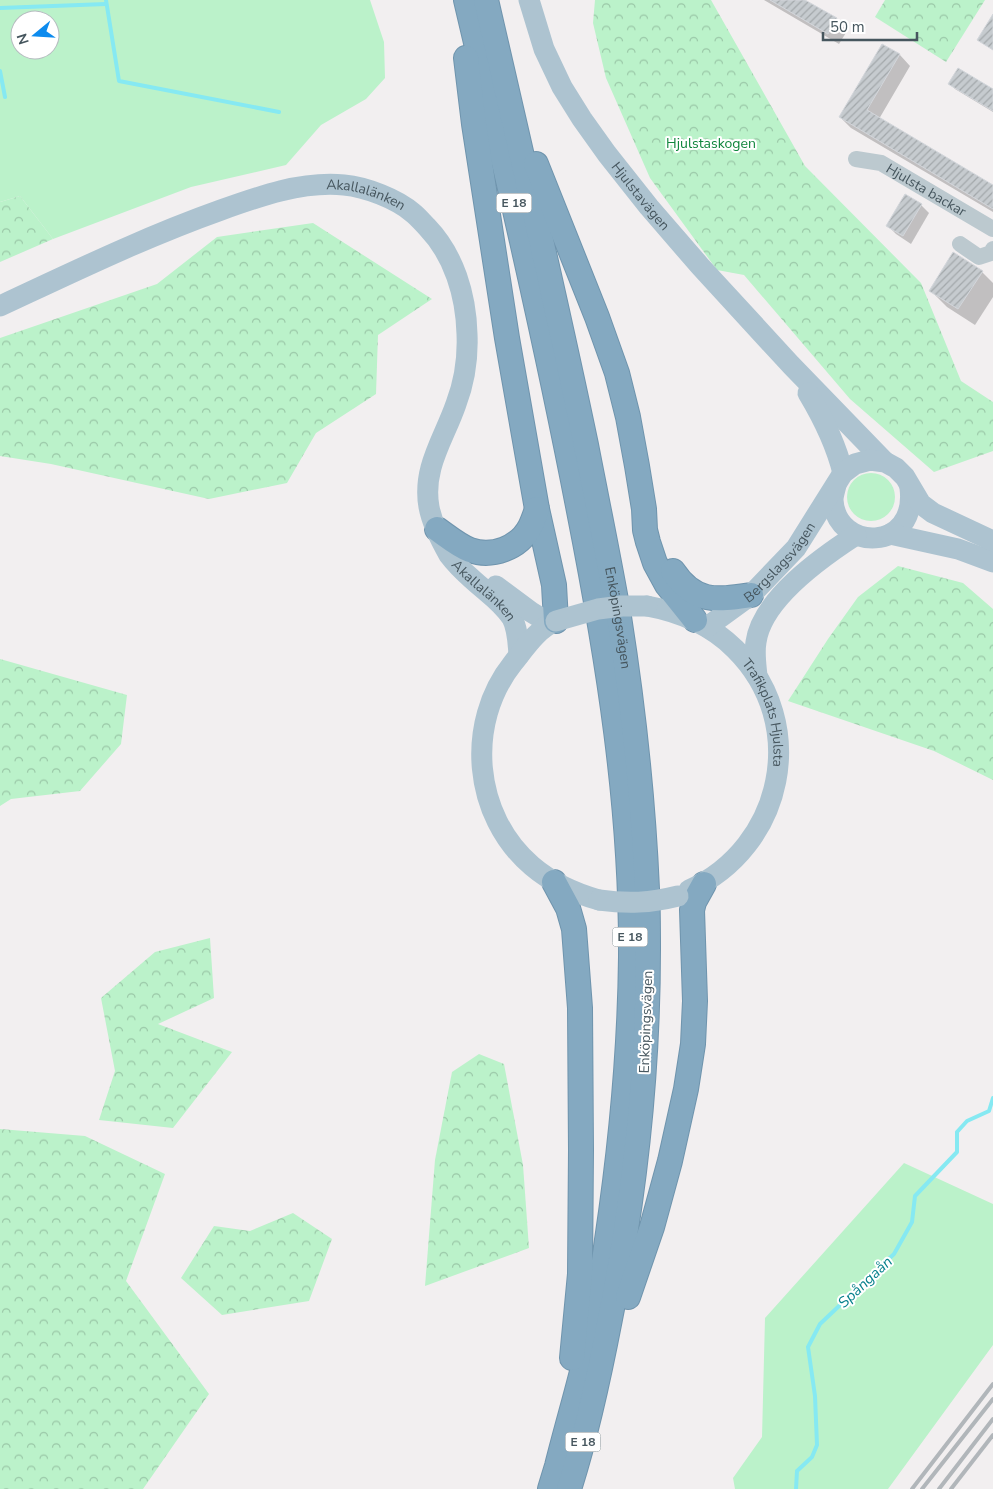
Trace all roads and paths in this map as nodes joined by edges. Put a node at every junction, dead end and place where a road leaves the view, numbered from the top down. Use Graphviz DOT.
graph roads {
  1 [pos="459,0"];
  2 [pos="466,0"];
  3 [pos="486,0"];
  4 [pos="529,0"];
  5 [pos="508,97"];
  6 [pos="856,158"];
  7 [pos="993,229"];
  8 [pos="960,244"];
  9 [pos="993,249"];
  10 [pos="0,306"];
  11 [pos="791,365"];
  12 [pos="568,405"];
  13 [pos="885,462"];
  14 [pos="839,479"];
  15 [pos="910,488"];
  16 [pos="537,509"];
  17 [pos="644,509"];
  18 [pos="437,529"];
  19 [pos="890,534"];
  20 [pos="856,535"];
  21 [pos="993,541"];
  22 [pos="993,562"];
  23 [pos="751,595"];
  24 [pos="552,622"];
  25 [pos="701,624"];
  26 [pos="519,655"];
  27 [pos="757,676"];
  28 [pos="554,882"];
  29 [pos="704,884"];
  30 [pos="595,1394"];
  31 [pos="557,1466"];
  32 [pos="550,1489"];
  33 [pos="569,1489"];
  1 -- 16 [label="highway"];
  2 -- 12 [label="highway, E 18"];
  3 -- 5 [label="highway, E 18"];
  4 -- 11 [label="main road, Hjulstavägen"];
  5 -- 12 [label="highway, E 18"];
  5 -- 17 [label="highway"];
  6 -- 7 [label="street, Hjulsta backar"];
  8 -- 9 [label="street"];
  10 -- 18 [label="main road, Akallalänken"];
  11 -- 13 [label="main road, Hjulstavägen"];
  11 -- 14 [label="main road, Hjulstavägen"];
  12 -- 30 [label="highway, Enköpingsvägen / E 18"];
  12 -- 31 [label="highway, Enköpingsvägen / E 18"];
  13 -- 14 [label="main road, Bergslagsvägen"];
  13 -- 15 [label="main road"];
  14 -- 20 [label="main road"];
  14 -- 23 [label="main road, Bergslagsvägen"];
  15 -- 19 [label="main road"];
  15 -- 21 [label="main road"];
  16 -- 18 [label="highway"];
  16 -- 24 [label="highway"];
  17 -- 23 [label="highway"];
  17 -- 25 [label="highway"];
  18 -- 24 [label="main road, Akallalänken"];
  18 -- 26 [label="main road, Akallalänken"];
  19 -- 20 [label="main road"];
  19 -- 22 [label="main road"];
  20 -- 27 [label="main road, Bergslagsvägen"];
  23 -- 25 [label="main road, Bergslagsvägen"];
  24 -- 25 [label="main road, Trafikplats Hjulsta, bridge"];
  24 -- 26 [label="main road, Trafikplats Hjulsta"];
  25 -- 27 [label="main road, Trafikplats Hjulsta"];
  26 -- 28 [label="main road, Trafikplats Hjulsta"];
  27 -- 29 [label="main road, Trafikplats Hjulsta"];
  28 -- 29 [label="main road, Trafikplats Hjulsta, bridge"];
  28 -- 31 [label="highway"];
  29 -- 30 [label="highway"];
  30 -- 33 [label="highway, Enköpingsvägen / E 18"];
  31 -- 32 [label="highway, Enköpingsvägen / E 18"];
}
